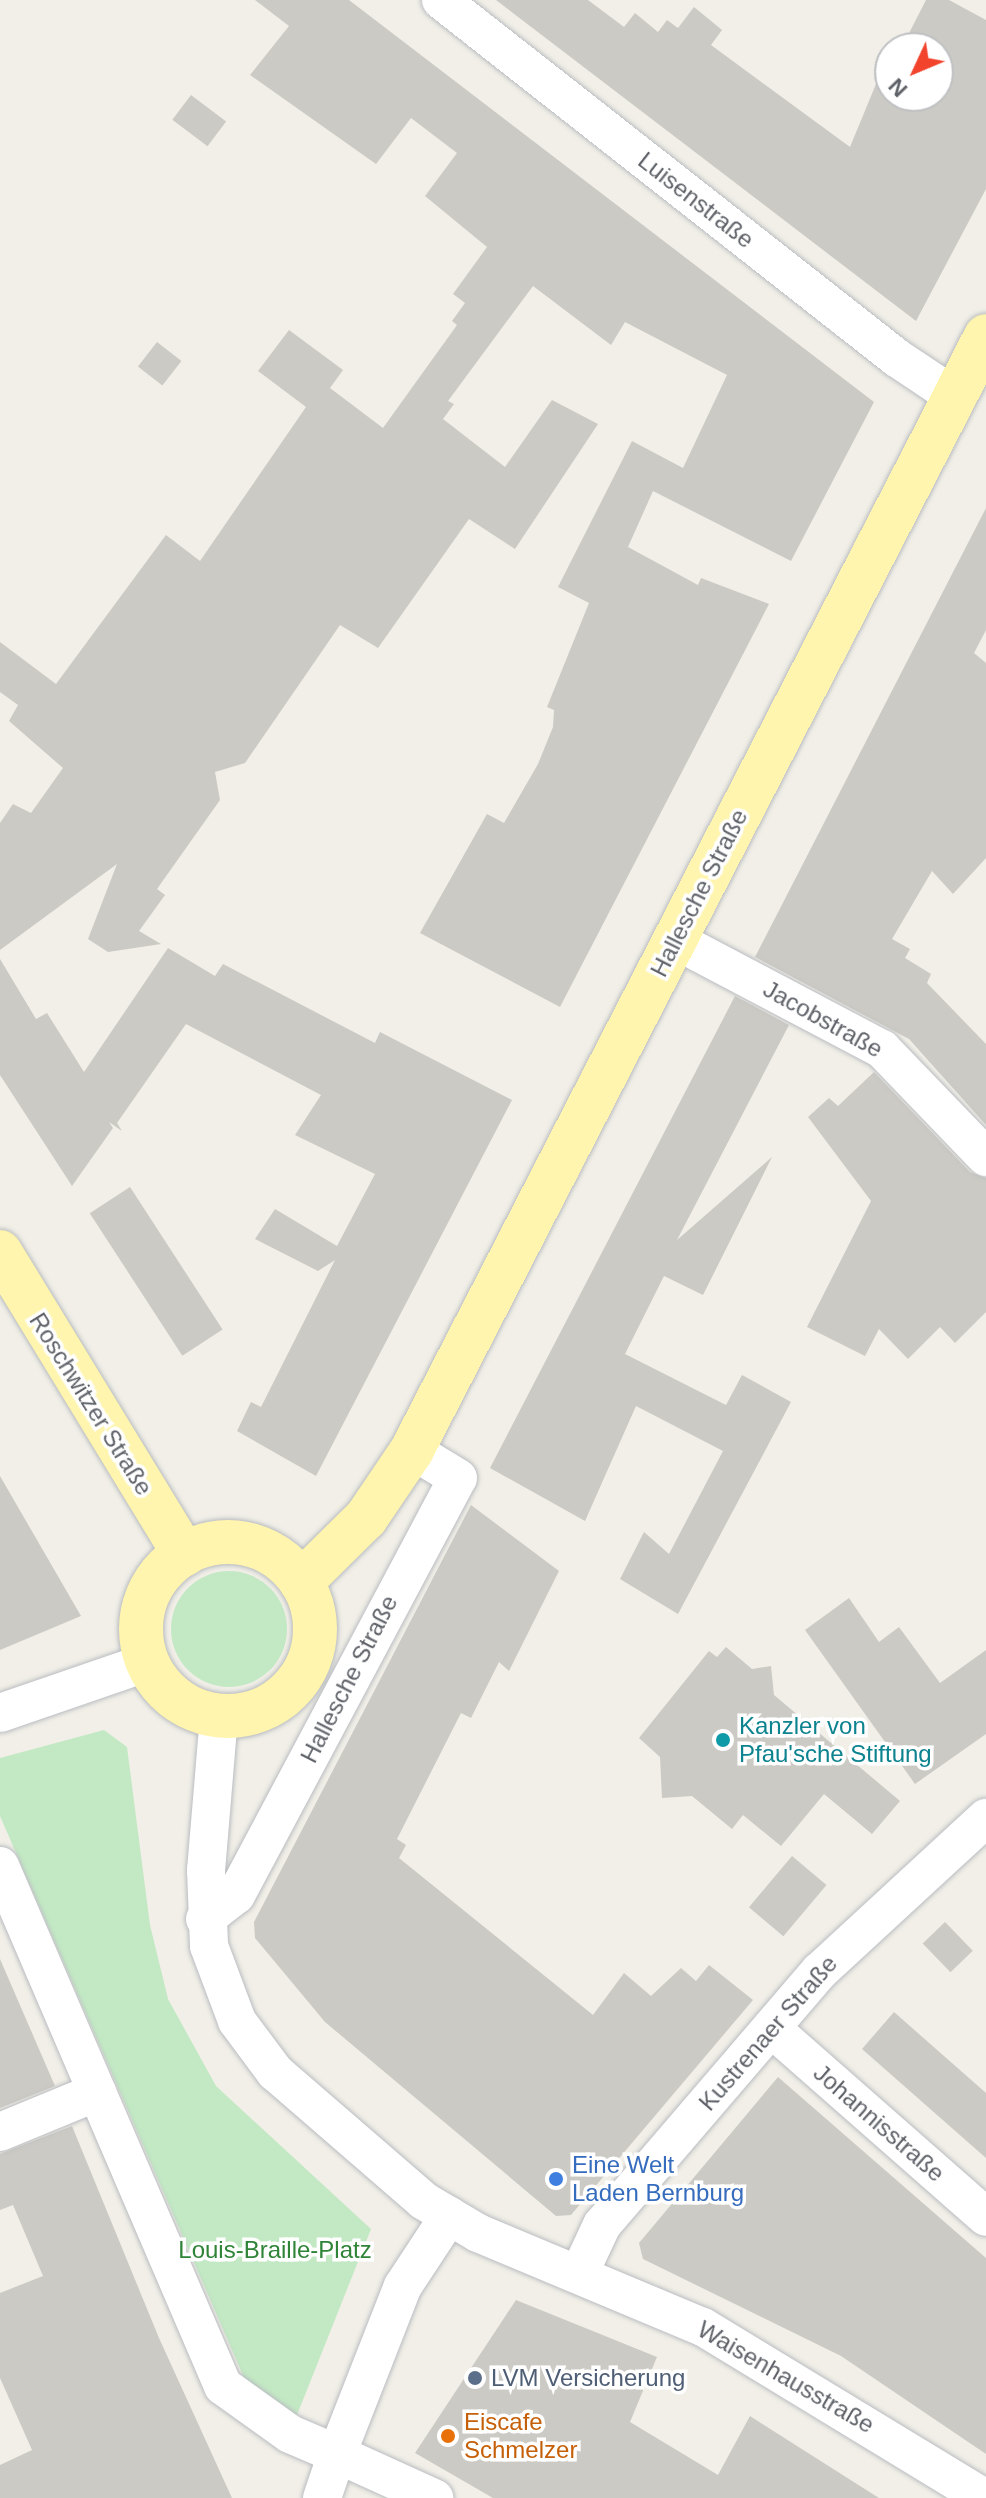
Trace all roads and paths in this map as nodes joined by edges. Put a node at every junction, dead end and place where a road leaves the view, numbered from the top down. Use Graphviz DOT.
graph roads {
  1 [pos="441,0"];
  2 [pos="982,352"];
  3 [pos="954,396"];
  4 [pos="675,940"];
  5 [pos="986,1157"];
  6 [pos="0,1252"];
  7 [pos="412,1450"];
  8 [pos="184,1554"];
  9 [pos="301,1582"];
  10 [pos="148,1662"];
  11 [pos="0,1713"];
  12 [pos="219,1716"];
  13 [pos="986,1818"];
  14 [pos="0,1866"];
  15 [pos="205,1919"];
  16 [pos="771,2028"];
  17 [pos="97,2092"];
  18 [pos="0,2132"];
  19 [pos="449,2216"];
  20 [pos="986,2217"];
  21 [pos="579,2274"];
  22 [pos="337,2454"];
  23 [pos="322,2498"];
  24 [pos="434,2498"];
  25 [pos="984,2498"];
  1 -- 3 [label="street, Luisenstraße"];
  2 -- 3 [label="main road, Hallesche Straße"];
  3 -- 4 [label="main road, Hallesche Straße"];
  4 -- 5 [label="street, Jacobstraße"];
  4 -- 7 [label="main road, Hallesche Straße"];
  6 -- 8 [label="main road, Roschwitzer Straße"];
  7 -- 9 [label="main road, Hallesche Straße"];
  7 -- 15 [label="street, Hallesche Straße"];
  8 -- 9 [label="main road"];
  8 -- 10 [label="main road"];
  9 -- 12 [label="main road"];
  10 -- 11 [label="street"];
  10 -- 12 [label="main road"];
  12 -- 15 [label="street"];
  13 -- 16 [label="street, Kustrenaer Straße"];
  14 -- 17 [label="street"];
  15 -- 19 [label="street"];
  16 -- 20 [label="street, Johannisstraße"];
  16 -- 21 [label="street, Kustrenaer Straße"];
  17 -- 18 [label="street"];
  17 -- 22 [label="street"];
  19 -- 21 [label="street"];
  19 -- 22 [label="street"];
  21 -- 25 [label="street, Waisenhausstraße"];
  22 -- 23 [label="street"];
  22 -- 24 [label="street"];
}
